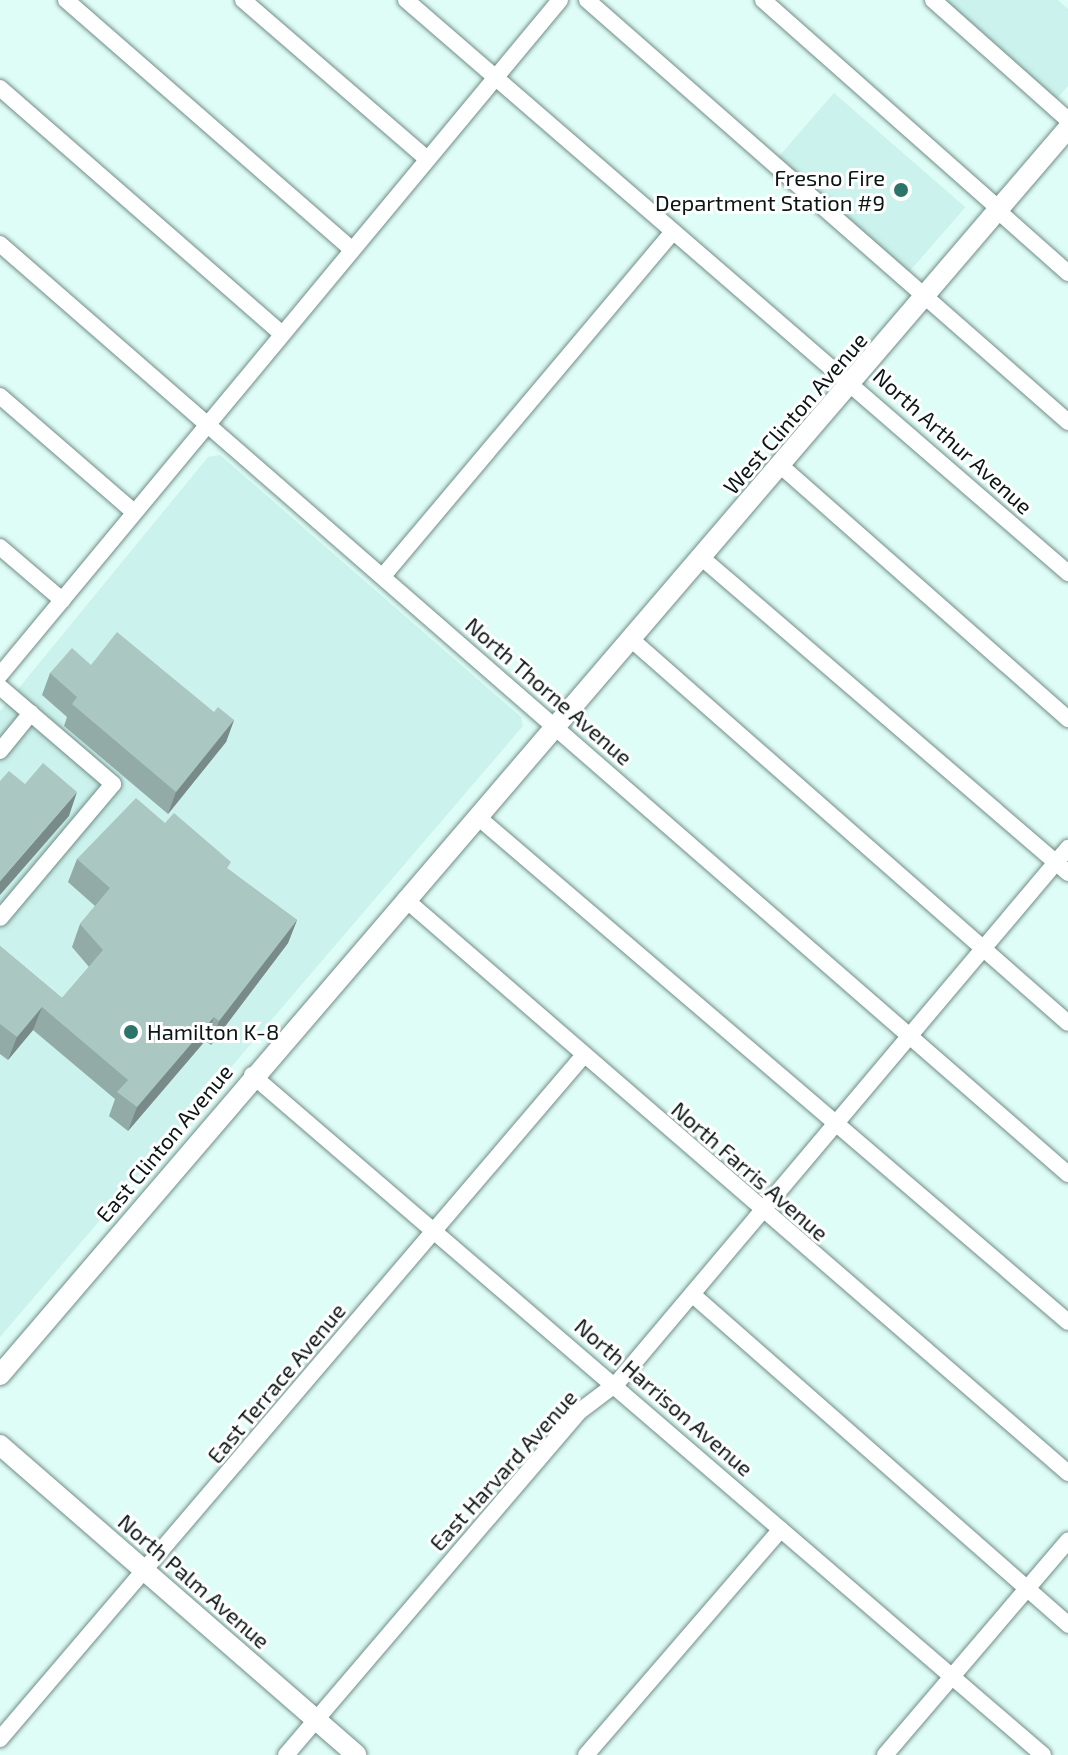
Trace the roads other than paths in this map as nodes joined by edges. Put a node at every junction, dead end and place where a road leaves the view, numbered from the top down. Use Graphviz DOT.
graph roads {
  1 [pos="66,0"];
  2 [pos="243,0"];
  3 [pos="406,0"];
  4 [pos="560,0"];
  5 [pos="587,0"];
  6 [pos="763,0"];
  7 [pos="933,0"];
  8 [pos="494,76"];
  9 [pos="0,88"];
  10 [pos="1068,120"];
  11 [pos="1068,128"];
  12 [pos="425,157"];
  13 [pos="998,210"];
  14 [pos="673,232"];
  15 [pos="0,244"];
  16 [pos="349,247"];
  17 [pos="1068,273"];
  18 [pos="925,296"];
  19 [pos="280,332"];
  20 [pos="853,382"];
  21 [pos="0,396"];
  22 [pos="206,422"];
  23 [pos="1068,422"];
  24 [pos="781,466"];
  25 [pos="134,512"];
  26 [pos="0,547"];
  27 [pos="702,558"];
  28 [pos="1068,573"];
  29 [pos="383,576"];
  30 [pos="62,600"];
  31 [pos="632,640"];
  32 [pos="0,675"];
  33 [pos="0,687"];
  34 [pos="31,713"];
  35 [pos="1068,719"];
  36 [pos="558,729"];
  37 [pos="0,751"];
  38 [pos="479,818"];
  39 [pos="1068,848"];
  40 [pos="1062,867"];
  41 [pos="405,899"];
  42 [pos="0,918"];
  43 [pos="984,949"];
  44 [pos="1068,1023"];
  45 [pos="912,1035"];
  46 [pos="584,1055"];
  47 [pos="252,1075"];
  48 [pos="838,1123"];
  49 [pos="1068,1174"];
  50 [pos="763,1213"];
  51 [pos="437,1228"];
  52 [pos="693,1295"];
  53 [pos="1068,1322"];
  54 [pos="0,1375"];
  55 [pos="617,1383"];
  56 [pos="0,1445"];
  57 [pos="1068,1473"];
  58 [pos="781,1529"];
  59 [pos="1068,1541"];
  60 [pos="146,1570"];
  61 [pos="1027,1589"];
  62 [pos="1068,1625"];
  63 [pos="952,1677"];
  64 [pos="317,1720"];
  65 [pos="0,1739"];
  66 [pos="286,1755"];
  67 [pos="356,1755"];
  68 [pos="586,1755"];
  69 [pos="885,1755"];
  70 [pos="1043,1755"];
  1 -- 16 [label="street"];
  2 -- 12 [label="street"];
  3 -- 8 [label="street, North Arthur Avenue"];
  4 -- 8 [label="street"];
  5 -- 18 [label="street"];
  6 -- 13 [label="street"];
  7 -- 10 [label="street"];
  8 -- 12 [label="street"];
  8 -- 14 [label="street, North Arthur Avenue"];
  9 -- 19 [label="street"];
  11 -- 13 [label="main road, West Clinton Avenue"];
  12 -- 16 [label="street"];
  13 -- 17 [label="street"];
  13 -- 18 [label="main road, West Clinton Avenue"];
  14 -- 20 [label="street, North Arthur Avenue"];
  14 -- 29 [label="street"];
  15 -- 22 [label="street, North Thorne Avenue"];
  16 -- 19 [label="street"];
  18 -- 20 [label="main road, West Clinton Avenue"];
  18 -- 23 [label="street"];
  19 -- 22 [label="street"];
  20 -- 24 [label="main road, West Clinton Avenue"];
  20 -- 28 [label="street, North Arthur Avenue"];
  21 -- 25 [label="street"];
  22 -- 25 [label="street"];
  22 -- 29 [label="street, North Thorne Avenue"];
  24 -- 27 [label="main road, West Clinton Avenue"];
  24 -- 35 [label="street"];
  25 -- 30 [label="street"];
  26 -- 30 [label="street"];
  27 -- 31 [label="main road, West Clinton Avenue"];
  27 -- 40 [label="street"];
  29 -- 36 [label="street, North Thorne Avenue"];
  30 -- 32 [label="street"];
  31 -- 36 [label="main road, West Clinton Avenue"];
  31 -- 43 [label="street"];
  33 -- 34 [label="street"];
  34 -- 37 [label="street"];
  34 -- 42 [label="street"];
  36 -- 38 [label="main road, East Clinton Avenue"];
  36 -- 45 [label="street, North Thorne Avenue"];
  38 -- 41 [label="main road, East Clinton Avenue"];
  38 -- 48 [label="street"];
  39 -- 40 [label="street, East Harvard Avenue"];
  40 -- 43 [label="street, East Harvard Avenue"];
  41 -- 46 [label="street, North Farris Avenue"];
  41 -- 47 [label="main road, East Clinton Avenue"];
  43 -- 44 [label="street"];
  43 -- 45 [label="street, East Harvard Avenue"];
  45 -- 48 [label="street, East Harvard Avenue"];
  45 -- 49 [label="street, North Thorne Avenue"];
  46 -- 50 [label="street, North Farris Avenue"];
  46 -- 51 [label="street, East Terrace Avenue"];
  47 -- 51 [label="street, North Harrison Avenue"];
  47 -- 54 [label="main road, East Clinton Avenue"];
  48 -- 50 [label="street, East Harvard Avenue"];
  48 -- 53 [label="street"];
  50 -- 52 [label="street, East Harvard Avenue"];
  50 -- 57 [label="street, North Farris Avenue"];
  51 -- 55 [label="street, North Harrison Avenue"];
  51 -- 60 [label="street, East Terrace Avenue"];
  52 -- 55 [label="street, East Harvard Avenue"];
  52 -- 61 [label="street"];
  55 -- 58 [label="street, North Harrison Avenue"];
  55 -- 64 [label="street, East Harvard Avenue"];
  56 -- 60 [label="main road, North Palm Avenue"];
  58 -- 63 [label="street, North Harrison Avenue"];
  58 -- 68 [label="street"];
  59 -- 61 [label="street"];
  60 -- 64 [label="main road, North Palm Avenue"];
  60 -- 65 [label="street, East Terrace Avenue"];
  61 -- 62 [label="street"];
  61 -- 63 [label="street"];
  63 -- 69 [label="street"];
  63 -- 70 [label="street, North Harrison Avenue"];
  64 -- 66 [label="street, East Harvard Avenue"];
  64 -- 67 [label="main road, North Palm Avenue"];
}
